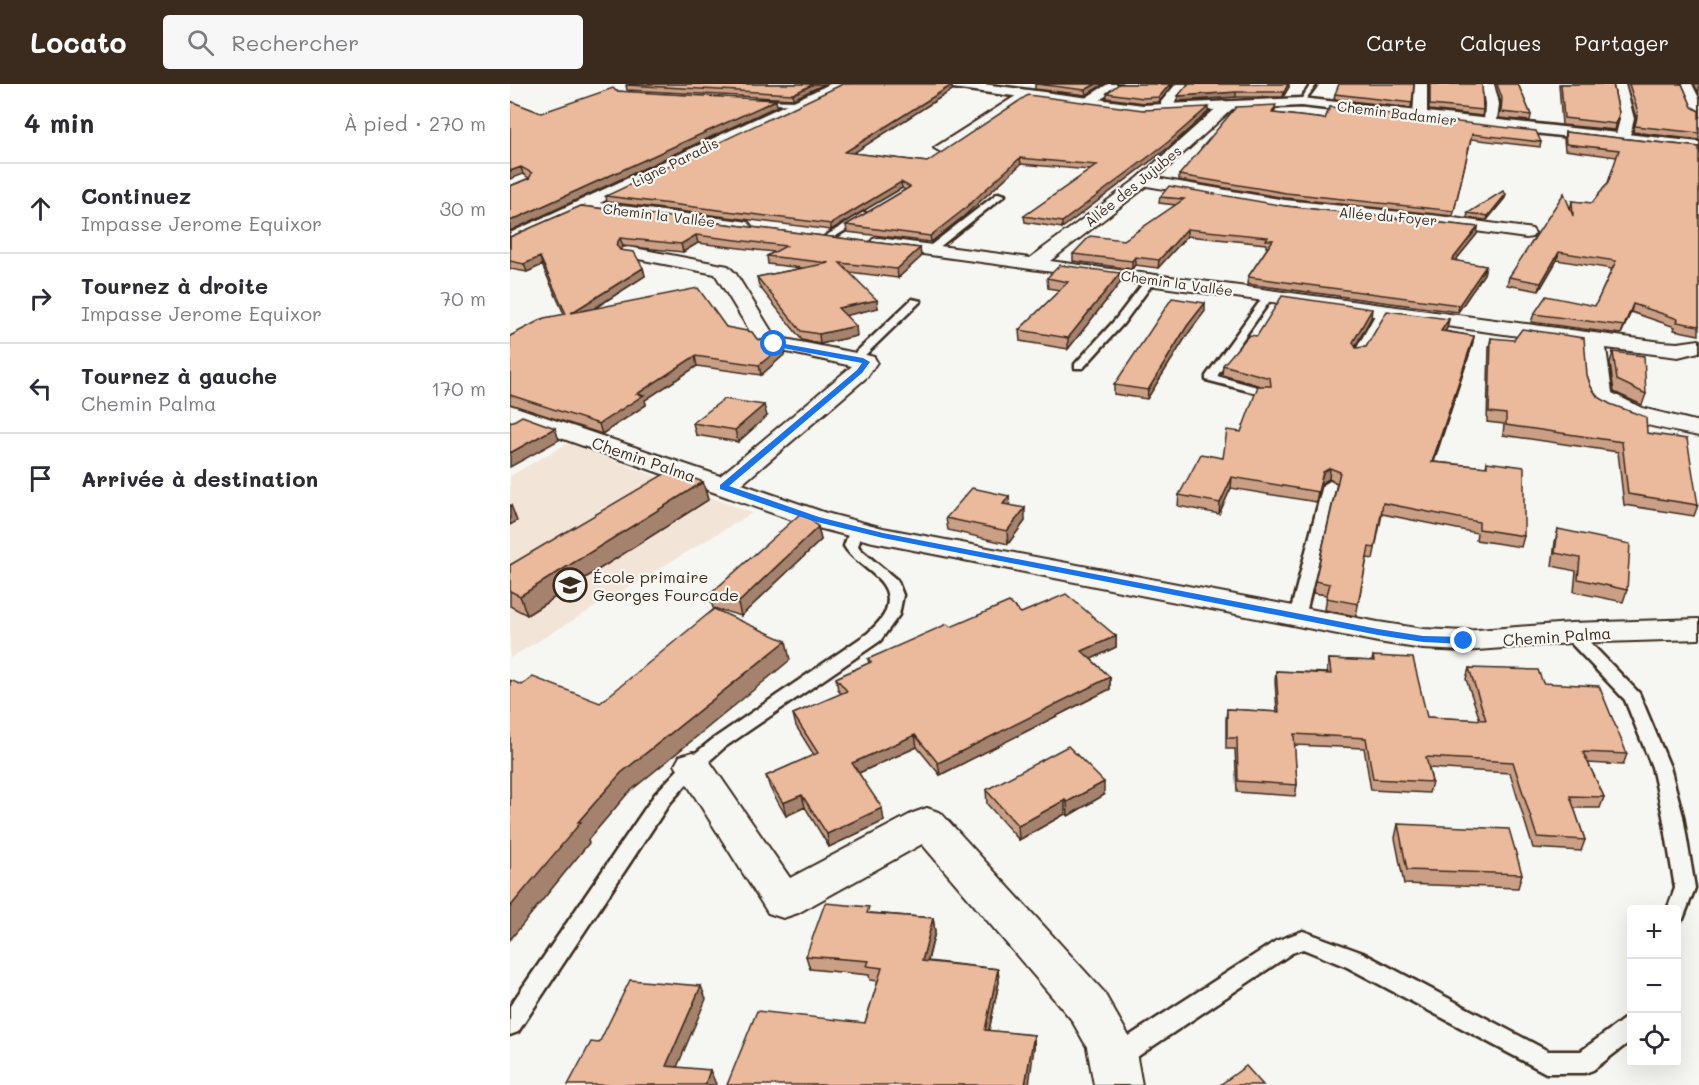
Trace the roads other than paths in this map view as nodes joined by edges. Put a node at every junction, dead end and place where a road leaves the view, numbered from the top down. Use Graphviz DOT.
graph roads {
  1 [pos="841,84"];
  2 [pos="952,84"];
  3 [pos="1116,84"];
  4 [pos="1183,84"];
  5 [pos="1314,84"];
  6 [pos="1421,84"];
  7 [pos="1488,84"];
  8 [pos="1619,84"];
  9 [pos="1686,84"];
  10 [pos="1025,94"];
  11 [pos="753,100"];
  12 [pos="1301,102"];
  13 [pos="798,103"];
  14 [pos="1087,103"];
  15 [pos="1227,106"];
  16 [pos="1167,109"];
  17 [pos="1699,112"];
  18 [pos="1420,116"];
  19 [pos="1491,124"];
  20 [pos="1622,139"];
  21 [pos="1699,147"];
  22 [pos="941,148"];
  23 [pos="1144,181"];
  24 [pos="1002,195"];
  25 [pos="583,206"];
  26 [pos="875,209"];
  27 [pos="756,228"];
  28 [pos="1526,233"];
  29 [pos="804,234"];
  30 [pos="828,237"];
  31 [pos="510,240"];
  32 [pos="930,250"];
  33 [pos="629,252"];
  34 [pos="1035,263"];
  35 [pos="1151,279"];
  36 [pos="1269,295"];
  37 [pos="916,301"];
  38 [pos="1383,310"];
  39 [pos="1594,340"];
  40 [pos="1699,346"];
  41 [pos="1359,352"];
  42 [pos="855,358"];
  43 [pos="1079,366"];
  44 [pos="1264,392"];
  45 [pos="510,412"];
  46 [pos="1699,429"];
  47 [pos="1330,485"];
  48 [pos="723,487"];
  49 [pos="857,529"];
  50 [pos="1297,617"];
  51 [pos="1699,629"];
  52 [pos="1571,633"];
  53 [pos="693,765"];
  54 [pos="1680,905"];
  55 [pos="510,1025"];
  56 [pos="1627,1030"];
  57 [pos="1116,1072"];
  1 -- 13 [label="street, Ligne Paradis"];
  2 -- 10 [label="street, Chemin Badamier"];
  3 -- 14 [label="street"];
  4 -- 16 [label="street"];
  5 -- 12 [label="lane"];
  6 -- 18 [label="street"];
  7 -- 19 [label="street"];
  8 -- 20 [label="street"];
  9 -- 17 [label="street"];
  10 -- 14 [label="street, Chemin Badamier"];
  10 -- 22 [label="street"];
  11 -- 13 [label="lane"];
  12 -- 15 [label="street, Chemin Badamier"];
  12 -- 18 [label="street, Chemin Badamier"];
  13 -- 25 [label="street, Ligne Paradis"];
  14 -- 16 [label="street, Chemin Badamier"];
  15 -- 16 [label="street, Chemin Badamier"];
  15 -- 23 [label="street, Allée des Jujubes"];
  18 -- 19 [label="street, Chemin Badamier"];
  19 -- 20 [label="street, Chemin Badamier"];
  20 -- 21 [label="street, Chemin Badamier"];
  23 -- 28 [label="street, Allée du Foyer"];
  23 -- 34 [label="street, Allée des Jujubes"];
  24 -- 32 [label="lane"];
  25 -- 27 [label="street, Chemin la Vallée"];
  25 -- 31 [label="street, Ligne Paradis"];
  26 -- 30 [label="lane"];
  29 -- 30 [label="street, Chemin la Vallée"];
  30 -- 32 [label="street, Chemin la Vallée"];
  32 -- 34 [label="street, Chemin la Vallée"];
  33 -- 42 [label="street"];
  34 -- 35 [label="street, Chemin la Vallée"];
  35 -- 36 [label="street, Chemin la Vallée"];
  35 -- 43 [label="lane"];
  36 -- 38 [label="street, Chemin la Vallée"];
  36 -- 44 [label="lane"];
  37 -- 42 [label="lane"];
  38 -- 39 [label="street, Chemin la Vallée"];
  38 -- 41 [label="lane"];
  39 -- 40 [label="street, Chemin la Vallée"];
  39 -- 46 [label="street"];
  42 -- 48 [label="street"];
  45 -- 48 [label="street, Chemin Palma"];
  47 -- 50 [label="lane"];
  48 -- 49 [label="street, Chemin Palma"];
  49 -- 50 [label="street, Chemin Palma"];
  49 -- 53 [label="lane"];
  50 -- 52 [label="street, Chemin Palma"];
  51 -- 52 [label="street, Chemin Palma"];
  52 -- 54 [label="lane"];
  53 -- 55 [label="lane"];
  53 -- 57 [label="street"];
  56 -- 57 [label="lane"];
}
